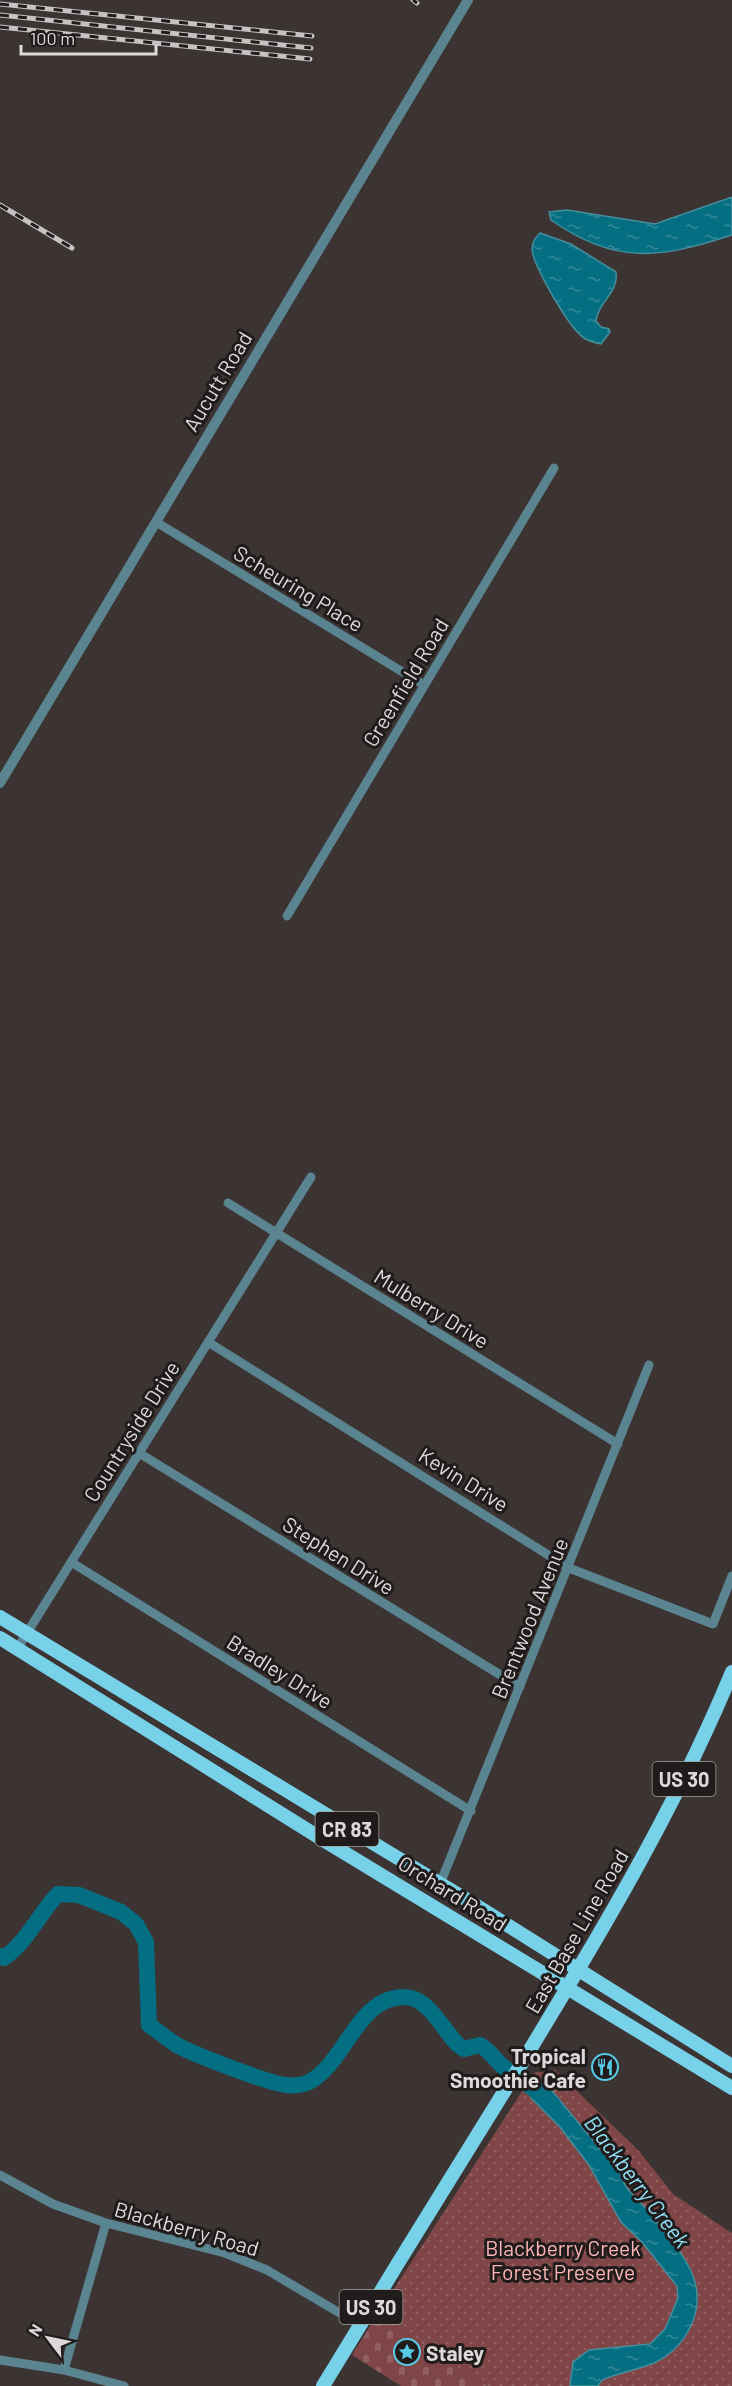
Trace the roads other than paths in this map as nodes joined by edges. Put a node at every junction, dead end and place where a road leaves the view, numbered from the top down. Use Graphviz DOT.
graph roads {
  1 [pos="468,0"];
  2 [pos="554,468"];
  3 [pos="156,522"];
  4 [pos="424,684"];
  5 [pos="0,783"];
  6 [pos="287,916"];
  7 [pos="311,1177"];
  8 [pos="228,1203"];
  9 [pos="276,1233"];
  10 [pos="208,1342"];
  11 [pos="650,1365"];
  12 [pos="618,1444"];
  13 [pos="139,1453"];
  14 [pos="70,1562"];
  15 [pos="569,1568"];
  16 [pos="732,1575"];
  17 [pos="0,1617"];
  18 [pos="27,1634"];
  19 [pos="0,1638"];
  20 [pos="17,1648"];
  21 [pos="732,1672"];
  22 [pos="520,1688"];
  23 [pos="471,1810"];
  24 [pos="440,1884"];
  25 [pos="578,1970"];
  26 [pos="567,1989"];
  27 [pos="732,2066"];
  28 [pos="732,2088"];
  29 [pos="0,2175"];
  30 [pos="106,2223"];
  31 [pos="360,2325"];
  32 [pos="0,2360"];
  33 [pos="64,2370"];
  34 [pos="124,2386"];
  35 [pos="323,2386"];
  1 -- 3 [label="street, Aucutt Road"];
  2 -- 4 [label="street, Greenfield Road"];
  3 -- 4 [label="street, Scheuring Place"];
  3 -- 5 [label="street, Aucutt Road"];
  4 -- 6 [label="street, Greenfield Road"];
  7 -- 9 [label="street, Countryside Drive"];
  8 -- 9 [label="street, Mulberry Drive"];
  9 -- 10 [label="street, Countryside Drive"];
  9 -- 12 [label="street, Mulberry Drive"];
  10 -- 13 [label="street, Countryside Drive"];
  10 -- 15 [label="street, Kevin Drive"];
  11 -- 12 [label="street, Brentwood Avenue"];
  12 -- 15 [label="street, Brentwood Avenue"];
  13 -- 14 [label="street, Countryside Drive"];
  13 -- 22 [label="street, Stephen Drive"];
  14 -- 18 [label="street, Countryside Drive"];
  14 -- 23 [label="street, Bradley Drive"];
  15 -- 16 [label="street, Kevin Drive"];
  15 -- 22 [label="street, Brentwood Avenue"];
  17 -- 18 [label="main road, Orchard Road / CR 83"];
  18 -- 20 [label="street, Countryside Drive"];
  18 -- 24 [label="main road, Orchard Road / CR 83"];
  19 -- 20 [label="main road, Orchard Road / CR 83"];
  20 -- 26 [label="main road, Orchard Road / CR 83"];
  21 -- 25 [label="main road, East Base Line Road / US 30"];
  22 -- 23 [label="street, Brentwood Avenue"];
  23 -- 24 [label="street, Brentwood Avenue"];
  24 -- 25 [label="main road, Orchard Road / CR 83"];
  25 -- 26 [label="main road, East Base Line Road / US 30"];
  25 -- 27 [label="main road, Orchard Road"];
  26 -- 28 [label="main road, Orchard Road"];
  26 -- 31 [label="main road, East Base Line Road / US 30"];
  29 -- 30 [label="street, Blackberry Road"];
  30 -- 31 [label="street, Blackberry Road"];
  30 -- 33 [label="street"];
  31 -- 35 [label="main road, East Base Line Road / US 30"];
  32 -- 33 [label="street"];
  33 -- 34 [label="street"];
}
